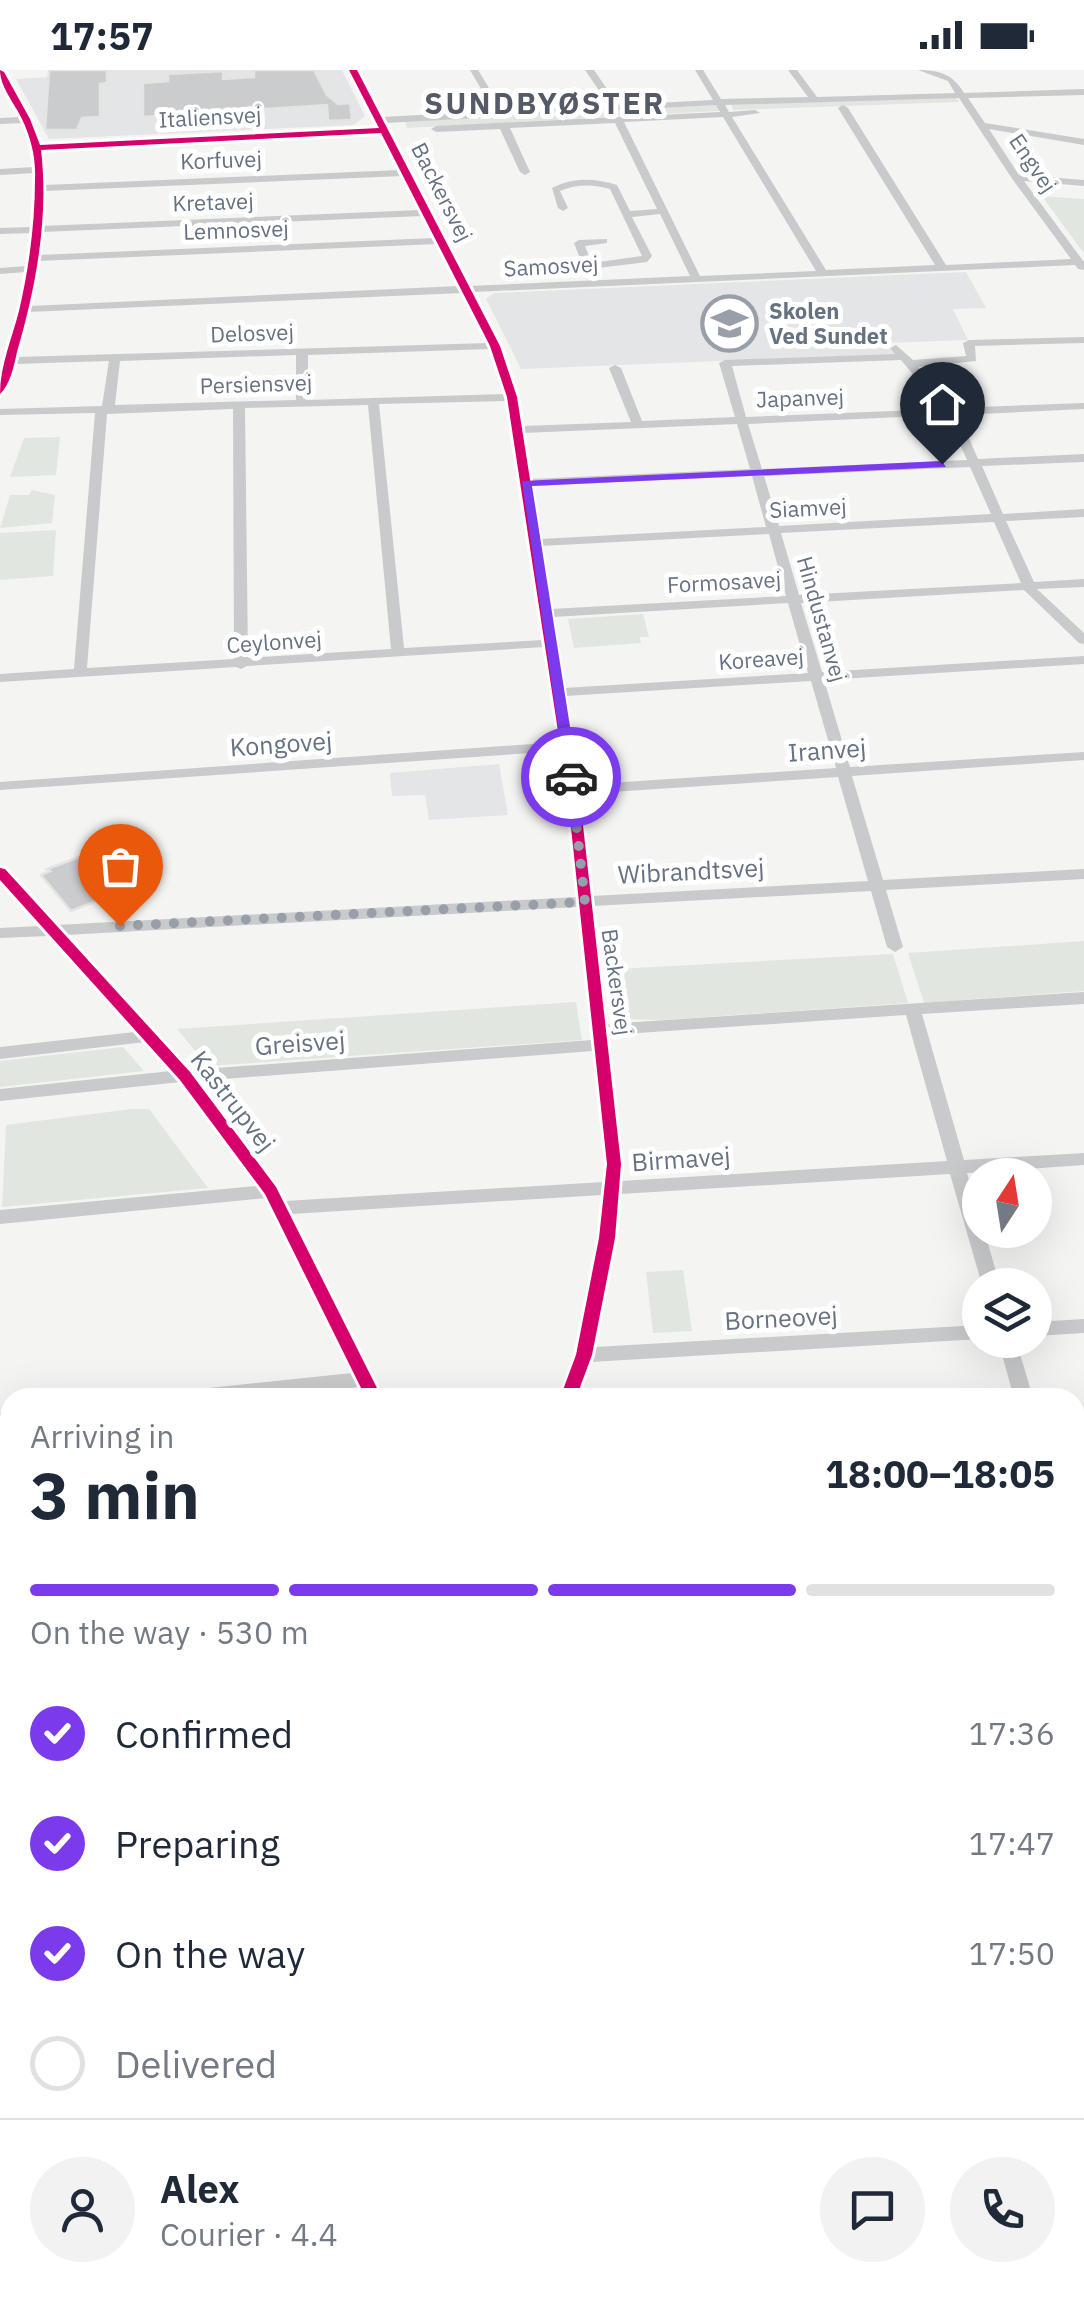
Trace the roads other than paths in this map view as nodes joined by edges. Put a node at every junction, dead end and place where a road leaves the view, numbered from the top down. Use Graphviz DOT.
graph roads {
  1 [pos="353,70"];
  2 [pos="474,70"];
  3 [pos="590,70"];
  4 [pos="699,70"];
  5 [pos="792,70"];
  6 [pos="922,70"];
  7 [pos="0,72"];
  8 [pos="950,75"];
  9 [pos="985,83"];
  10 [pos="1084,92"];
  11 [pos="1018,93"];
  12 [pos="814,98"];
  13 [pos="970,98"];
  14 [pos="722,102"];
  15 [pos="1084,104"];
  16 [pos="614,107"];
  17 [pos="843,108"];
  18 [pos="500,114"];
  19 [pos="729,114"];
  20 [pos="26,120"];
  21 [pos="618,120"];
  22 [pos="0,121"];
  23 [pos="504,126"];
  24 [pos="985,126"];
  25 [pos="384,127"];
  26 [pos="1084,142"];
  27 [pos="37,148"];
  28 [pos="38,170"];
  29 [pos="0,172"];
  30 [pos="406,172"];
  31 [pos="525,172"];
  32 [pos="1016,178"];
  33 [pos="1084,184"];
  34 [pos="38,188"];
  35 [pos="563,208"];
  36 [pos="663,211"];
  37 [pos="427,213"];
  38 [pos="626,214"];
  39 [pos="35,230"];
  40 [pos="0,231"];
  41 [pos="442,241"];
  42 [pos="603,241"];
  43 [pos="31,264"];
  44 [pos="1081,266"];
  45 [pos="943,268"];
  46 [pos="0,270"];
  47 [pos="824,273"];
  48 [pos="696,278"];
  49 [pos="468,291"];
  50 [pos="25,309"];
  51 [pos="22,329"];
  52 [pos="0,330"];
  53 [pos="1084,340"];
  54 [pos="495,346"];
  55 [pos="302,352"];
  56 [pos="903,356"];
  57 [pos="115,357"];
  58 [pos="11,361"];
  59 [pos="614,368"];
  60 [pos="1,385"];
  61 [pos="512,397"];
  62 [pos="373,401"];
  63 [pos="302,403"];
  64 [pos="238,405"];
  65 [pos="1084,406"];
  66 [pos="105,409"];
  67 [pos="0,412"];
  68 [pos="952,413"];
  69 [pos="741,421"];
  70 [pos="638,424"];
  71 [pos="518,430"];
  72 [pos="1084,458"];
  73 [pos="975,462"];
  74 [pos="756,474"];
  75 [pos="526,483"];
  76 [pos="1084,512"];
  77 [pos="998,517"];
  78 [pos="773,530"];
  79 [pos="534,543"];
  80 [pos="1084,583"];
  81 [pos="1027,584"];
  82 [pos="794,598"];
  83 [pos="546,613"];
  84 [pos="1084,640"];
  85 [pos="551,643"];
  86 [pos="398,653"];
  87 [pos="1084,660"];
  88 [pos="241,665"];
  89 [pos="80,674"];
  90 [pos="815,676"];
  91 [pos="0,678"];
  92 [pos="560,692"];
  93 [pos="566,746"];
  94 [pos="1084,756"];
  95 [pos="842,771"];
  96 [pos="0,786"];
  97 [pos="573,790"];
  98 [pos="0,872"];
  99 [pos="1084,874"];
  100 [pos="877,887"];
  101 [pos="585,902"];
  102 [pos="53,930"];
  103 [pos="0,933"];
  104 [pos="895,948"];
  105 [pos="1084,998"];
  106 [pos="912,1008"];
  107 [pos="148,1036"];
  108 [pos="602,1038"];
  109 [pos="0,1053"];
  110 [pos="185,1076"];
  111 [pos="0,1095"];
  112 [pos="1084,1159"];
  113 [pos="956,1167"];
  114 [pos="614,1188"];
  115 [pos="270,1190"];
  116 [pos="282,1208"];
  117 [pos="0,1217"];
  118 [pos="986,1268"];
  119 [pos="1084,1326"];
  120 [pos="1052,1328"];
  121 [pos="962,1333"];
  122 [pos="584,1355"];
  123 [pos="1013,1358"];
  124 [pos="369,1388"];
  125 [pos="572,1388"];
  126 [pos="1021,1388"];
  1 -- 25 [label="street, Backersvej"];
  2 -- 18 [label="street"];
  3 -- 16 [label="street"];
  4 -- 14 [label="street"];
  5 -- 12 [label="street"];
  6 -- 8 [label="street"];
  7 -- 20 [label="street"];
  8 -- 13 [label="street, Engvej"];
  9 -- 11 [label="street"];
  10 -- 11 [label="street, Italiensvej"];
  11 -- 13 [label="street, Italiensvej"];
  12 -- 13 [label="street, Italiensvej"];
  12 -- 14 [label="street, Italiensvej"];
  13 -- 15 [label="street, Italiensvej"];
  13 -- 17 [label="street, Italiensvej"];
  13 -- 24 [label="street, Engvej"];
  14 -- 16 [label="street, Italiensvej"];
  14 -- 19 [label="street"];
  16 -- 18 [label="street, Italiensvej"];
  17 -- 19 [label="street, Italiensvej"];
  17 -- 45 [label="street"];
  18 -- 25 [label="street, Italiensvej"];
  19 -- 21 [label="street, Italiensvej"];
  19 -- 47 [label="street"];
  20 -- 22 [label="street"];
  20 -- 27 [label="street"];
  21 -- 23 [label="street, Italiensvej"];
  21 -- 36 [label="street"];
  23 -- 25 [label="street, Italiensvej"];
  23 -- 31 [label="street"];
  24 -- 26 [label="street"];
  24 -- 32 [label="street, Engvej"];
  25 -- 27 [label="street, Italiensvej"];
  25 -- 30 [label="street, Backersvej"];
  27 -- 28 [label="street"];
  28 -- 29 [label="street"];
  28 -- 34 [label="street"];
  30 -- 34 [label="street, Korfuvej"];
  30 -- 37 [label="street, Backersvej"];
  32 -- 33 [label="street"];
  32 -- 44 [label="street, Engvej"];
  34 -- 39 [label="street"];
  35 -- 38 [label="street"];
  36 -- 38 [label="street"];
  36 -- 48 [label="street"];
  37 -- 39 [label="street, Kretavej"];
  37 -- 41 [label="street, Backersvej"];
  38 -- 42 [label="street"];
  39 -- 40 [label="street, Kretavej"];
  39 -- 43 [label="street"];
  41 -- 43 [label="street, Lemnosvej"];
  41 -- 49 [label="street, Backersvej"];
  43 -- 46 [label="street, Lemnosvej"];
  43 -- 50 [label="street"];
  44 -- 45 [label="street, Samosvej"];
  45 -- 47 [label="street, Samosvej"];
  47 -- 48 [label="street, Samosvej"];
  48 -- 49 [label="street, Samosvej"];
  49 -- 50 [label="street, Samosvej"];
  49 -- 54 [label="street, Backersvej"];
  50 -- 51 [label="street"];
  51 -- 52 [label="street"];
  51 -- 58 [label="street"];
  53 -- 56 [label="street"];
  54 -- 55 [label="street, Delosvej"];
  54 -- 61 [label="street, Backersvej"];
  55 -- 57 [label="street, Delosvej"];
  55 -- 63 [label="street"];
  56 -- 68 [label="street"];
  56 -- 69 [label="street, Hindustanvej"];
  57 -- 58 [label="street, Delosvej"];
  57 -- 66 [label="street"];
  58 -- 60 [label="street"];
  59 -- 70 [label="street"];
  61 -- 62 [label="street, Persiensvej"];
  61 -- 71 [label="street, Backersvej"];
  62 -- 63 [label="street, Persiensvej"];
  62 -- 86 [label="street"];
  63 -- 64 [label="street, Persiensvej"];
  64 -- 66 [label="street, Persiensvej"];
  64 -- 88 [label="street"];
  65 -- 68 [label="street, Japanvej"];
  66 -- 67 [label="street, Persiensvej"];
  66 -- 89 [label="street"];
  68 -- 69 [label="street, Japanvej"];
  68 -- 73 [label="street"];
  69 -- 70 [label="street, Japanvej"];
  69 -- 74 [label="street, Hindustanvej"];
  70 -- 71 [label="street, Japanvej"];
  71 -- 75 [label="street, Backersvej"];
  72 -- 73 [label="street"];
  73 -- 74 [label="street"];
  73 -- 77 [label="street"];
  74 -- 75 [label="street"];
  74 -- 78 [label="street, Hindustanvej"];
  75 -- 79 [label="street, Backersvej"];
  76 -- 77 [label="street, Siamvej"];
  77 -- 78 [label="street, Siamvej"];
  77 -- 81 [label="street"];
  78 -- 79 [label="street, Siamvej"];
  78 -- 82 [label="street, Hindustanvej"];
  79 -- 83 [label="street, Backersvej"];
  80 -- 81 [label="street, Formosavej"];
  81 -- 82 [label="street, Formosavej"];
  81 -- 84 [label="street"];
  82 -- 83 [label="street, Formosavej"];
  82 -- 90 [label="street, Hindustanvej"];
  83 -- 85 [label="street, Backersvej"];
  85 -- 86 [label="street, Ceylonvej"];
  85 -- 92 [label="street, Backersvej"];
  86 -- 88 [label="street, Ceylonvej"];
  87 -- 90 [label="street, Koreavej"];
  88 -- 89 [label="street, Ceylonvej"];
  89 -- 91 [label="street, Ceylonvej"];
  90 -- 92 [label="street, Koreavej"];
  90 -- 95 [label="street, Hindustanvej"];
  92 -- 93 [label="street, Backersvej"];
  93 -- 96 [label="street, Kongovej"];
  93 -- 97 [label="street, Backersvej"];
  94 -- 95 [label="street, Iranvej"];
  95 -- 97 [label="street, Iranvej"];
  95 -- 100 [label="street, Hindustanvej"];
  97 -- 101 [label="street, Backersvej"];
  98 -- 102 [label="street, Kastrupvej"];
  99 -- 100 [label="street, Wibrandtsvej"];
  100 -- 101 [label="street, Wibrandtsvej"];
  100 -- 104 [label="street, Hindustanvej"];
  101 -- 102 [label="street, Wibrandtsvej"];
  101 -- 108 [label="street, Backersvej"];
  102 -- 103 [label="street, Wibrandtsvej"];
  102 -- 107 [label="street, Kastrupvej"];
  105 -- 106 [label="street, Greisvej"];
  106 -- 108 [label="street, Greisvej"];
  106 -- 113 [label="street"];
  107 -- 109 [label="street"];
  107 -- 110 [label="street, Kastrupvej"];
  108 -- 110 [label="street, Greisvej"];
  108 -- 114 [label="street, Backersvej"];
  110 -- 111 [label="street, Greisvej"];
  110 -- 115 [label="street, Kastrupvej"];
  112 -- 113 [label="street, Birmavej"];
  113 -- 114 [label="street, Birmavej"];
  113 -- 118 [label="street"];
  114 -- 116 [label="street, Birmavej"];
  114 -- 122 [label="street, Backersvej"];
  115 -- 116 [label="street, Kastrupvej"];
  115 -- 117 [label="street"];
  116 -- 124 [label="street, Kastrupvej"];
  119 -- 120 [label="street"];
  121 -- 122 [label="street, Borneovej"];
  122 -- 125 [label="street, Backersvej"];
  123 -- 126 [label="street"];
}
